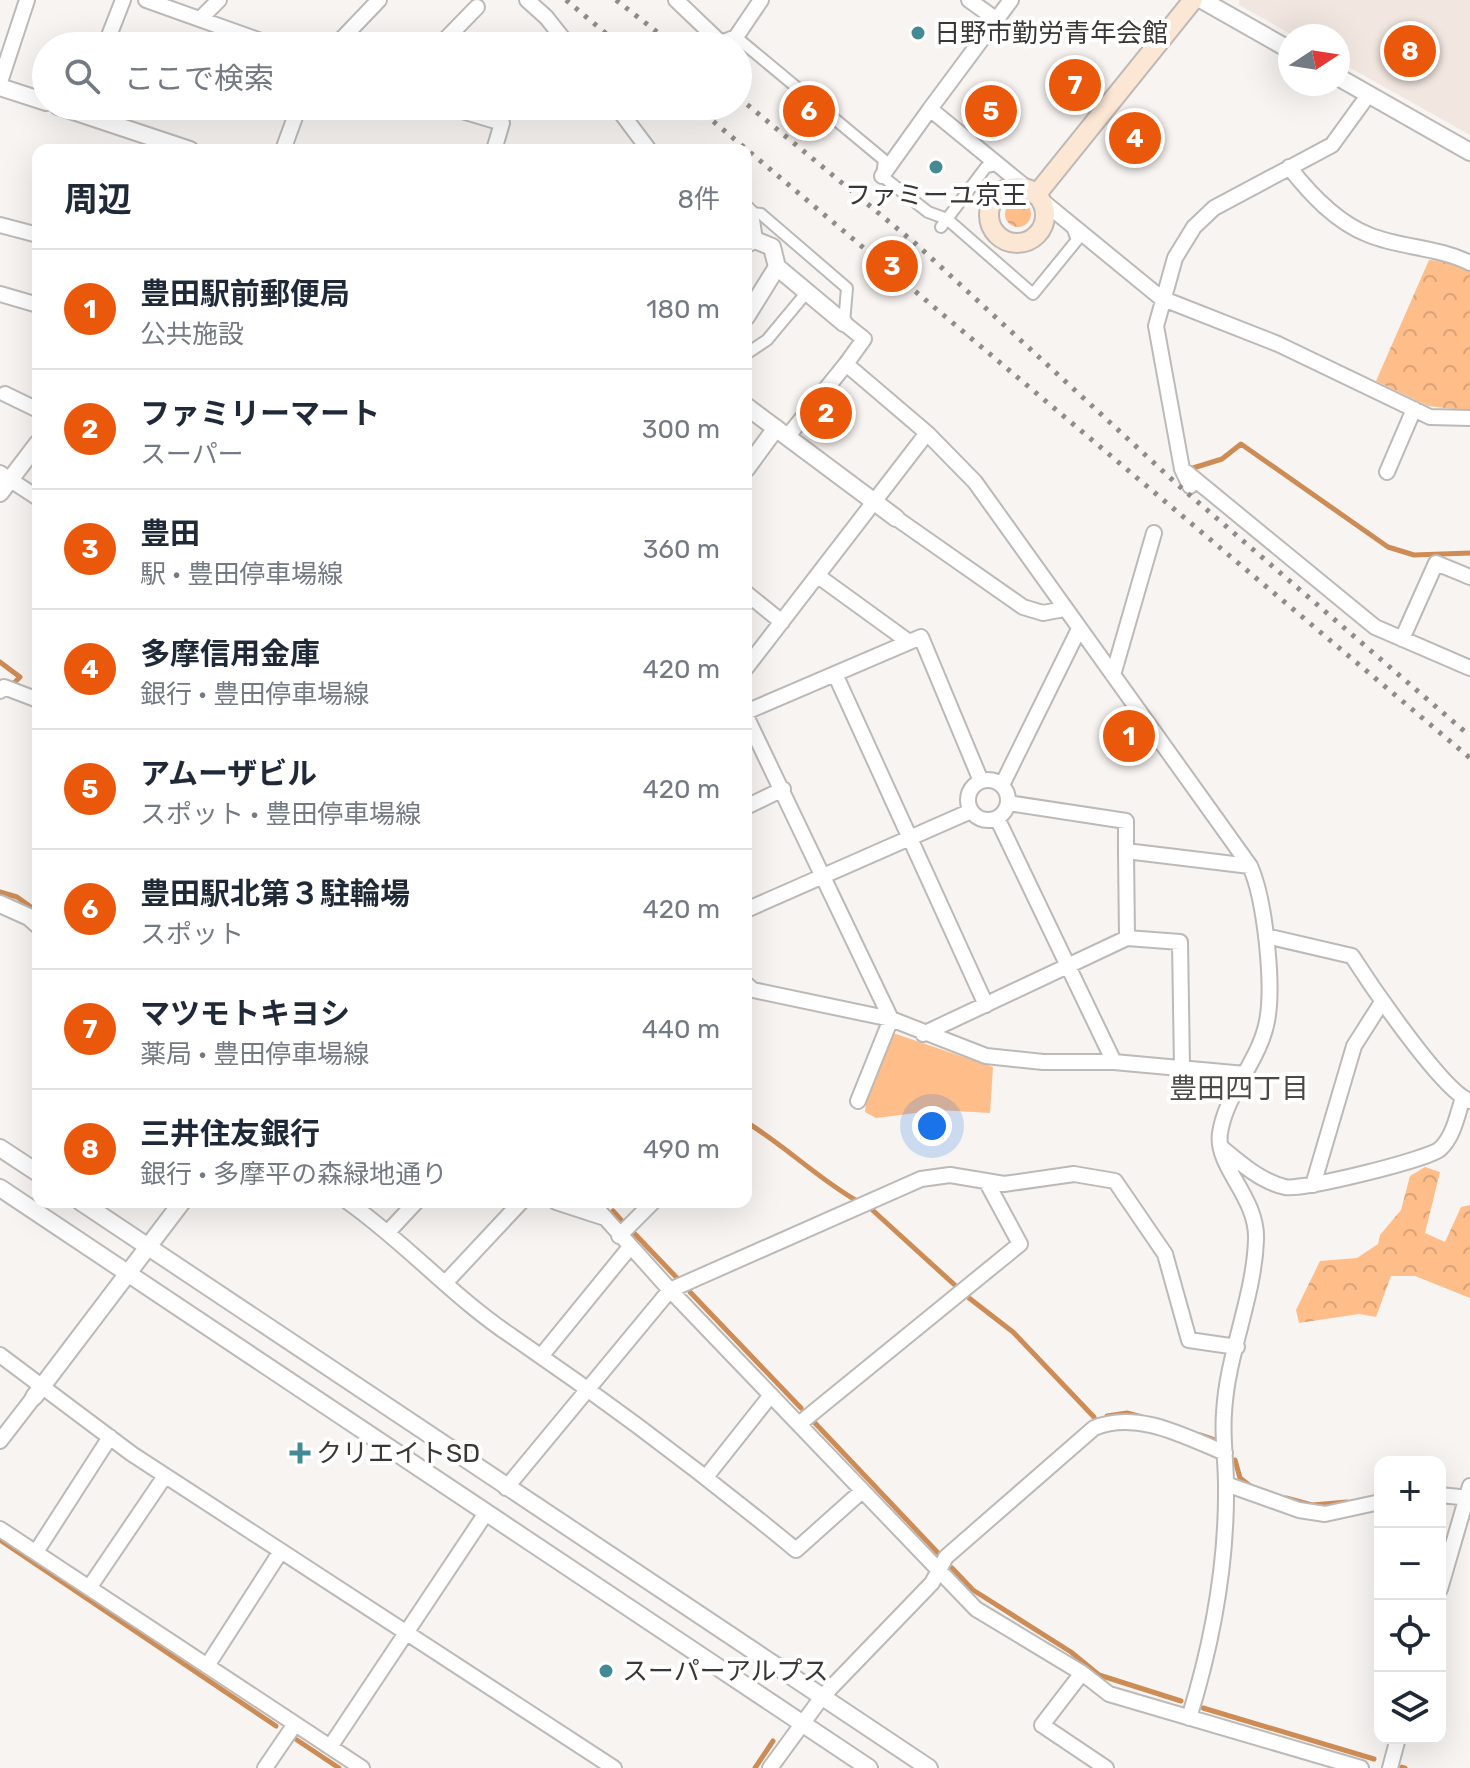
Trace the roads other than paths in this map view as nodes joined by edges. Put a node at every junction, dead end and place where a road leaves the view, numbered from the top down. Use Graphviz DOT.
graph roads {
  1 [pos="27,0"];
  2 [pos="123,0"];
  3 [pos="146,0"];
  4 [pos="219,0"];
  5 [pos="379,0"];
  6 [pos="527,0"];
  7 [pos="676,0"];
  8 [pos="761,0"];
  9 [pos="969,0"];
  10 [pos="1011,0"];
  11 [pos="1193,0"];
  12 [pos="1202,0"];
  13 [pos="477,7"];
  14 [pos="200,19"];
  15 [pos="997,20"];
  16 [pos="110,32"];
  17 [pos="236,32"];
  18 [pos="348,32"];
  19 [pos="453,32"];
  20 [pos="558,32"];
  21 [pos="709,32"];
  22 [pos="739,32"];
  23 [pos="1278,43"];
  24 [pos="752,50"];
  25 [pos="0,84"];
  26 [pos="1350,84"];
  27 [pos="1369,94"];
  28 [pos="32,97"];
  29 [pos="930,109"];
  30 [pos="111,120"];
  31 [pos="294,120"];
  32 [pos="492,120"];
  33 [pos="626,120"];
  34 [pos="174,144"];
  35 [pos="285,144"];
  36 [pos="496,144"];
  37 [pos="644,144"];
  38 [pos="1470,152"];
  39 [pos="997,165"];
  40 [pos="1289,167"];
  41 [pos="882,176"];
  42 [pos="1036,195"];
  43 [pos="752,211"];
  44 [pos="944,223"];
  45 [pos="0,225"];
  46 [pos="1071,225"];
  47 [pos="32,233"];
  48 [pos="752,242"];
  49 [pos="1470,263"];
  50 [pos="777,267"];
  51 [pos="807,292"];
  52 [pos="0,294"];
  53 [pos="1161,298"];
  54 [pos="32,303"];
  55 [pos="752,306"];
  56 [pos="844,323"];
  57 [pos="752,350"];
  58 [pos="846,364"];
  59 [pos="5,394"];
  60 [pos="32,407"];
  61 [pos="1414,409"];
  62 [pos="752,410"];
  63 [pos="1470,418"];
  64 [pos="782,432"];
  65 [pos="927,433"];
  66 [pos="32,449"];
  67 [pos="752,463"];
  68 [pos="1182,469"];
  69 [pos="1387,472"];
  70 [pos="6,476"];
  71 [pos="1190,486"];
  72 [pos="0,493"];
  73 [pos="32,494"];
  74 [pos="874,501"];
  75 [pos="896,518"];
  76 [pos="1154,533"];
  77 [pos="818,576"];
  78 [pos="1470,577"];
  79 [pos="752,598"];
  80 [pos="1064,609"];
  81 [pos="782,622"];
  82 [pos="1079,629"];
  83 [pos="1402,639"];
  84 [pos="909,642"];
  85 [pos="752,660"];
  86 [pos="1470,668"];
  87 [pos="835,674"];
  88 [pos="1113,675"];
  89 [pos="0,691"];
  90 [pos="32,698"];
  91 [pos="752,711"];
  92 [pos="752,726"];
  93 [pos="981,781"];
  94 [pos="1002,785"];
  95 [pos="783,789"];
  96 [pos="1008,803"];
  97 [pos="752,804"];
  98 [pos="971,811"];
  99 [pos="997,818"];
  100 [pos="910,838"];
  101 [pos="1126,851"];
  102 [pos="1250,866"];
  103 [pos="823,876"];
  104 [pos="0,904"];
  105 [pos="752,907"];
  106 [pos="32,920"];
  107 [pos="1266,936"];
  108 [pos="1127,938"];
  109 [pos="1068,966"];
  110 [pos="752,989"];
  111 [pos="1382,1002"];
  112 [pos="986,1005"];
  113 [pos="891,1019"];
  114 [pos="923,1034"];
  115 [pos="1114,1062"];
  116 [pos="1182,1067"];
  117 [pos="1245,1074"];
  118 [pos="1466,1100"];
  119 [pos="858,1101"];
  120 [pos="0,1148"];
  121 [pos="1222,1148"];
  122 [pos="32,1169"];
  123 [pos="986,1181"];
  124 [pos="1313,1185"];
  125 [pos="0,1188"];
  126 [pos="90,1208"];
  127 [pos="177,1208"];
  128 [pos="356,1208"];
  129 [pos="410,1208"];
  130 [pos="515,1208"];
  131 [pos="574,1208"];
  132 [pos="595,1208"];
  133 [pos="647,1208"];
  134 [pos="602,1217"];
  135 [pos="389,1231"];
  136 [pos="619,1236"];
  137 [pos="147,1246"];
  138 [pos="630,1247"];
  139 [pos="127,1273"];
  140 [pos="447,1281"];
  141 [pos="670,1290"];
  142 [pos="1237,1347"];
  143 [pos="0,1355"];
  144 [pos="542,1355"];
  145 [pos="589,1388"];
  146 [pos="38,1392"];
  147 [pos="771,1395"];
  148 [pos="799,1424"];
  149 [pos="110,1437"];
  150 [pos="0,1441"];
  151 [pos="1225,1453"];
  152 [pos="165,1476"];
  153 [pos="706,1477"];
  154 [pos="1226,1484"];
  155 [pos="506,1488"];
  156 [pos="862,1491"];
  157 [pos="1469,1493"];
  158 [pos="1446,1495"];
  159 [pos="1374,1503"];
  160 [pos="486,1513"];
  161 [pos="0,1529"];
  162 [pos="281,1551"];
  163 [pos="36,1552"];
  164 [pos="1446,1569"];
  165 [pos="937,1572"];
  166 [pos="89,1588"];
  167 [pos="405,1632"];
  168 [pos="207,1666"];
  169 [pos="1082,1673"];
  170 [pos="822,1697"];
  171 [pos="1189,1718"];
  172 [pos="295,1724"];
  173 [pos="802,1724"];
  174 [pos="1396,1744"];
  175 [pos="330,1747"];
  176 [pos="265,1768"];
  177 [pos="362,1768"];
  178 [pos="614,1768"];
  179 [pos="770,1768"];
  180 [pos="869,1768"];
  181 [pos="929,1768"];
  182 [pos="1106,1768"];
  183 [pos="1361,1768"];
  184 [pos="1390,1768"];
  1 -- 25 [label="street"];
  2 -- 16 [label="street"];
  3 -- 14 [label="street"];
  4 -- 14 [label="street"];
  5 -- 18 [label="street"];
  6 -- 20 [label="street"];
  7 -- 21 [label="street"];
  8 -- 22 [label="street"];
  9 -- 15 [label="street"];
  10 -- 15 [label="street"];
  11 -- 42 [label="main road"];
  12 -- 23 [label="street"];
  13 -- 19 [label="street"];
  14 -- 17 [label="street"];
  15 -- 29 [label="street"];
  24 -- 41 [label="street"];
  25 -- 28 [label="street"];
  26 -- 27 [label="street"];
  27 -- 38 [label="street"];
  27 -- 40 [label="street"];
  29 -- 39 [label="street"];
  29 -- 41 [label="street"];
  30 -- 34 [label="street"];
  31 -- 35 [label="street"];
  32 -- 36 [label="street"];
  33 -- 37 [label="street"];
  39 -- 42 [label="street"];
  39 -- 44 [label="street"];
  40 -- 49 [label="street"];
  40 -- 53 [label="street"];
  41 -- 44 [label="street"];
  42 -- 46 [label="street"];
  43 -- 56 [label="street"];
  44 -- 46 [label="street"];
  45 -- 47 [label="street"];
  46 -- 53 [label="street"];
  48 -- 50 [label="street"];
  50 -- 51 [label="street"];
  50 -- 55 [label="street"];
  51 -- 56 [label="street"];
  51 -- 57 [label="street"];
  52 -- 54 [label="street"];
  53 -- 61 [label="street"];
  53 -- 68 [label="street"];
  56 -- 58 [label="street"];
  58 -- 64 [label="street"];
  58 -- 65 [label="street"];
  59 -- 60 [label="street"];
  61 -- 63 [label="street"];
  61 -- 69 [label="street"];
  62 -- 64 [label="street"];
  64 -- 67 [label="street"];
  64 -- 74 [label="street"];
  65 -- 74 [label="street"];
  65 -- 80 [label="street"];
  66 -- 70 [label="street"];
  68 -- 71 [label="street"];
  68 -- 83 [label="street"];
  70 -- 72 [label="street"];
  70 -- 73 [label="street"];
  74 -- 75 [label="street"];
  74 -- 77 [label="street"];
  75 -- 80 [label="street"];
  76 -- 88 [label="street"];
  77 -- 81 [label="street"];
  77 -- 84 [label="street"];
  78 -- 83 [label="street"];
  79 -- 81 [label="street"];
  80 -- 82 [label="street"];
  81 -- 85 [label="street"];
  82 -- 88 [label="street"];
  82 -- 94 [label="street"];
  83 -- 86 [label="street"];
  84 -- 87 [label="street"];
  84 -- 93 [label="street"];
  87 -- 91 [label="street"];
  87 -- 100 [label="street"];
  88 -- 102 [label="street"];
  89 -- 90 [label="street"];
  92 -- 95 [label="street"];
  93 -- 94 [label="street"];
  93 -- 98 [label="street"];
  94 -- 96 [label="street"];
  95 -- 97 [label="street"];
  95 -- 103 [label="street"];
  96 -- 99 [label="street"];
  96 -- 101 [label="street"];
  98 -- 99 [label="street"];
  98 -- 100 [label="street"];
  99 -- 109 [label="street"];
  100 -- 103 [label="street"];
  100 -- 112 [label="street"];
  101 -- 102 [label="street"];
  101 -- 108 [label="street"];
  102 -- 107 [label="street"];
  103 -- 105 [label="street"];
  103 -- 113 [label="street"];
  104 -- 106 [label="street"];
  107 -- 111 [label="street"];
  107 -- 117 [label="street"];
  108 -- 109 [label="street"];
  108 -- 116 [label="street"];
  109 -- 112 [label="street"];
  109 -- 115 [label="street"];
  110 -- 113 [label="street"];
  111 -- 118 [label="street"];
  111 -- 124 [label="street"];
  112 -- 114 [label="street"];
  113 -- 114 [label="street"];
  113 -- 119 [label="street"];
  114 -- 115 [label="street"];
  115 -- 116 [label="street"];
  116 -- 117 [label="street"];
  117 -- 121 [label="street"];
  118 -- 124 [label="street"];
  120 -- 122 [label="street"];
  121 -- 124 [label="street"];
  121 -- 142 [label="street"];
  123 -- 141 [label="street"];
  123 -- 142 [label="street"];
  123 -- 148 [label="street"];
  125 -- 139 [label="street"];
  126 -- 137 [label="street"];
  127 -- 137 [label="street"];
  128 -- 135 [label="street"];
  129 -- 135 [label="street"];
  130 -- 140 [label="street"];
  131 -- 134 [label="street"];
  132 -- 134 [label="street"];
  133 -- 136 [label="street"];
  134 -- 136 [label="street"];
  135 -- 140 [label="street"];
  136 -- 138 [label="street"];
  137 -- 139 [label="street"];
  137 -- 155 [label="street"];
  138 -- 141 [label="street"];
  138 -- 144 [label="street"];
  139 -- 146 [label="street"];
  139 -- 160 [label="street"];
  140 -- 144 [label="street"];
  141 -- 145 [label="street"];
  141 -- 147 [label="street"];
  142 -- 151 [label="street"];
  143 -- 146 [label="street"];
  144 -- 145 [label="street"];
  145 -- 153 [label="street"];
  145 -- 155 [label="street"];
  146 -- 149 [label="street"];
  146 -- 150 [label="street"];
  147 -- 148 [label="street"];
  147 -- 153 [label="street"];
  148 -- 156 [label="street"];
  149 -- 152 [label="street"];
  149 -- 163 [label="street"];
  151 -- 154 [label="street"];
  151 -- 165 [label="street"];
  152 -- 162 [label="street"];
  152 -- 166 [label="street"];
  153 -- 156 [label="street"];
  154 -- 159 [label="street"];
  154 -- 171 [label="street"];
  155 -- 170 [label="street"];
  156 -- 165 [label="street"];
  157 -- 158 [label="street"];
  157 -- 164 [label="street"];
  160 -- 167 [label="street"];
  160 -- 173 [label="street"];
  161 -- 163 [label="street"];
  162 -- 167 [label="street"];
  162 -- 168 [label="street"];
  163 -- 166 [label="street"];
  165 -- 169 [label="street"];
  165 -- 170 [label="street"];
  166 -- 168 [label="street"];
  167 -- 175 [label="street"];
  167 -- 178 [label="street"];
  168 -- 172 [label="street"];
  169 -- 171 [label="street"];
  169 -- 182 [label="street"];
  170 -- 173 [label="street"];
  170 -- 181 [label="street"];
  171 -- 183 [label="street"];
  172 -- 175 [label="street"];
  172 -- 176 [label="street"];
  173 -- 179 [label="street"];
  173 -- 180 [label="street"];
  174 -- 184 [label="street"];
  175 -- 177 [label="street"];
}
